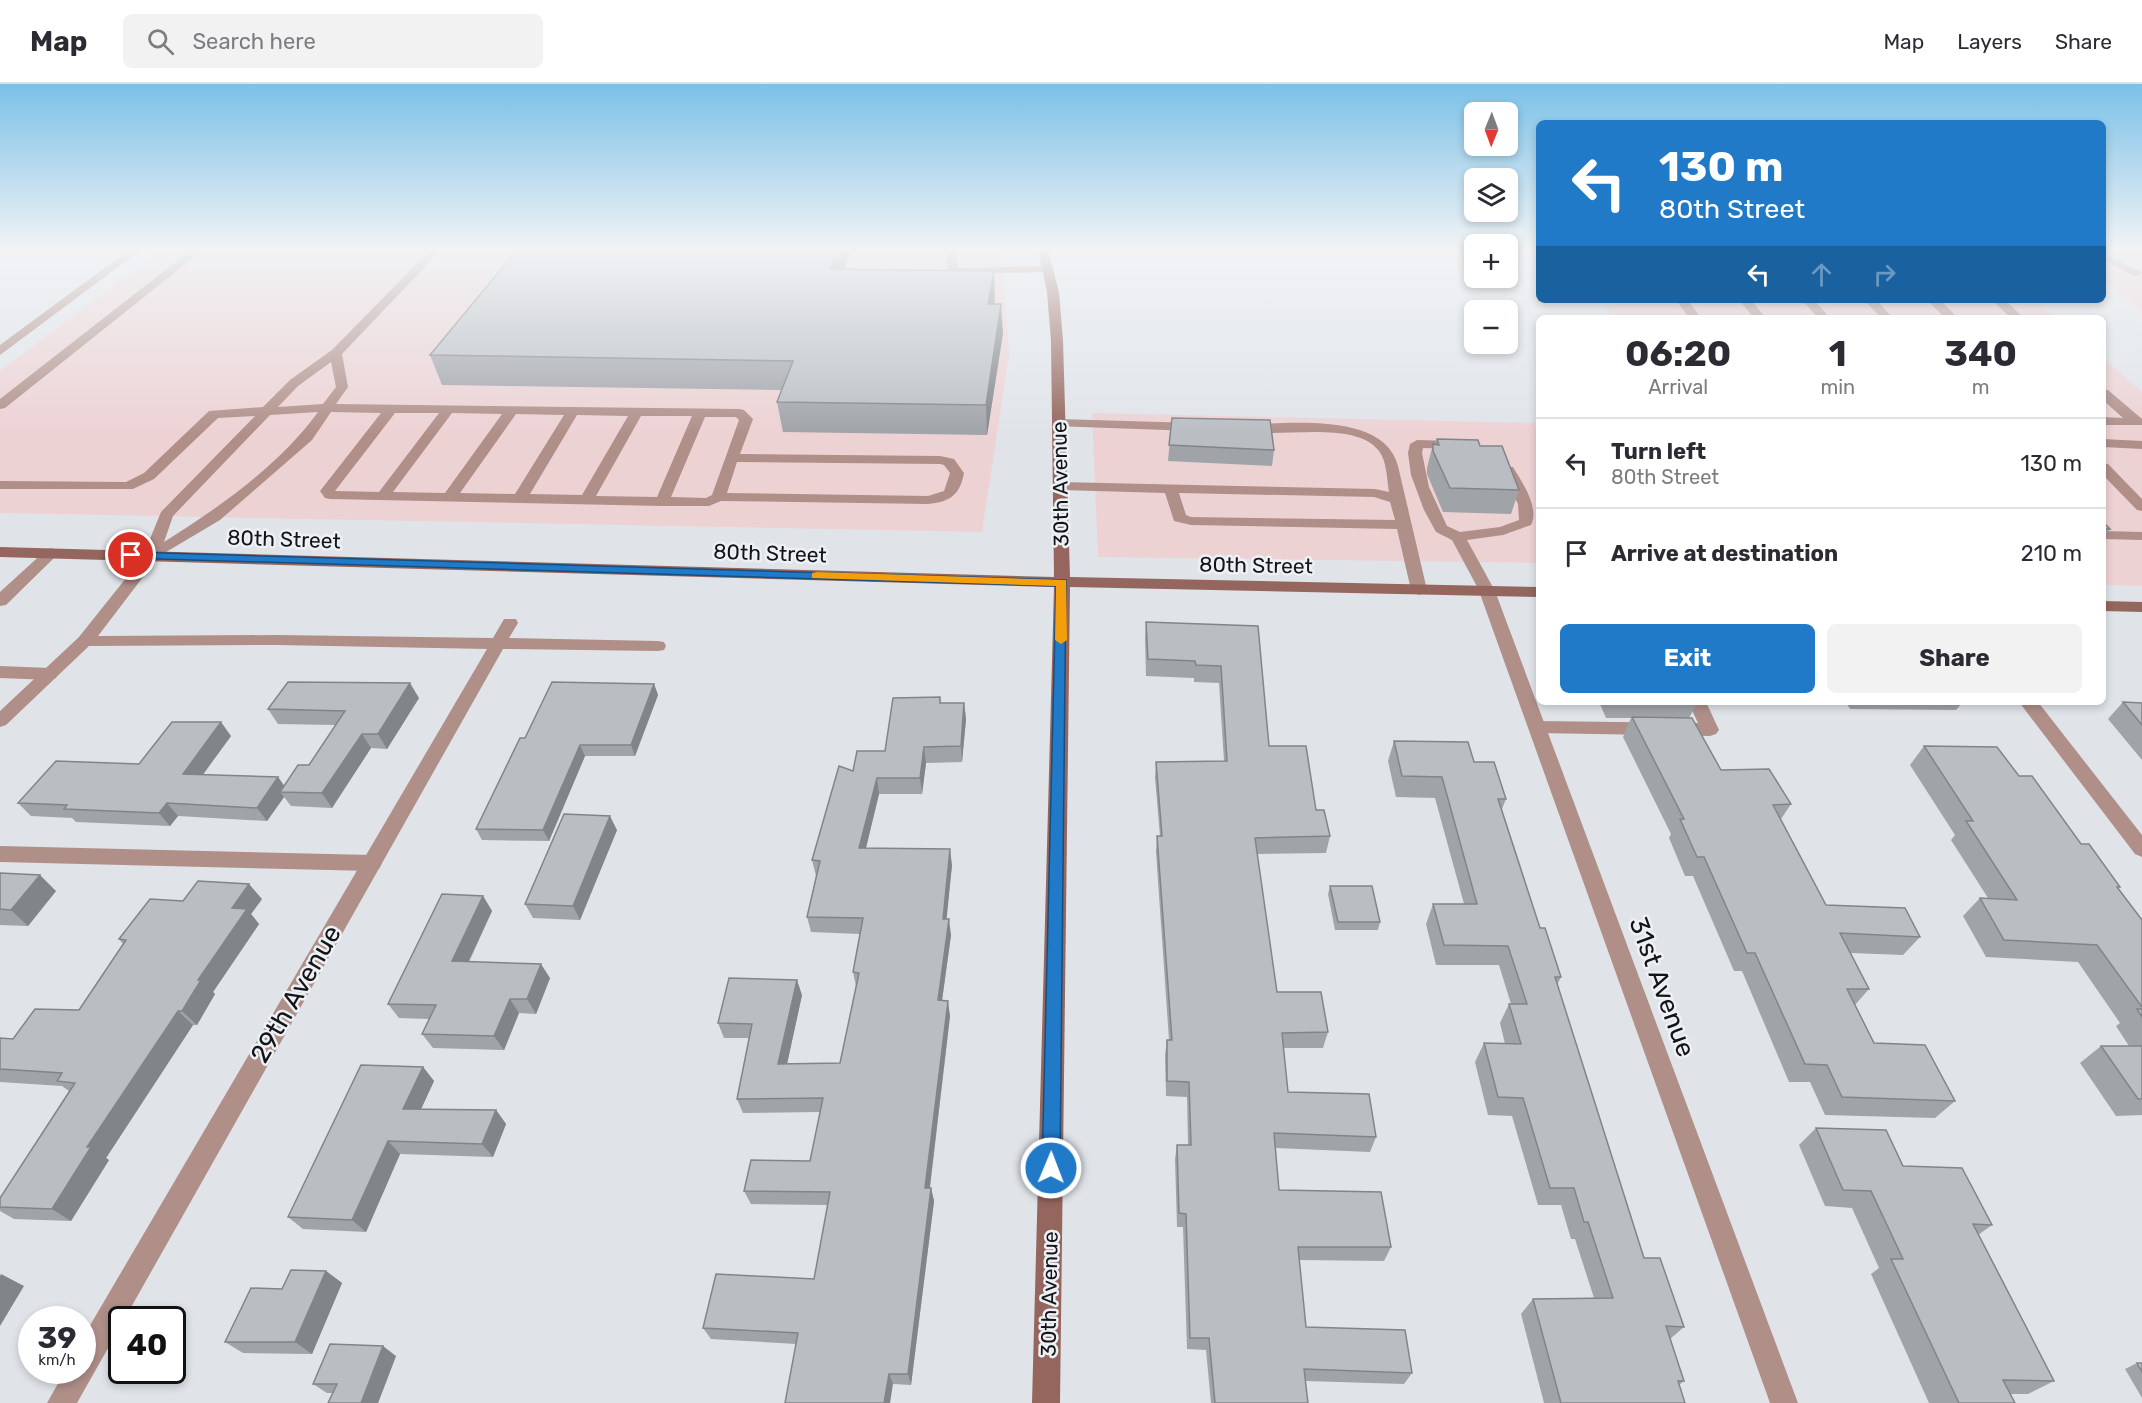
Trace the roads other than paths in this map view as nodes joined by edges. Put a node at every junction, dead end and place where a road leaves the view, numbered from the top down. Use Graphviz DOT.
graph roads {
  1 [pos="53,312"];
  2 [pos="119,312"];
  3 [pos="376,312"];
  4 [pos="1055,312"];
  5 [pos="0,351"];
  6 [pos="336,353"];
  7 [pos="2106,395"];
  8 [pos="0,405"];
  9 [pos="326,408"];
  10 [pos="391,409"];
  11 [pos="267,410"];
  12 [pos="448,410"];
  13 [pos="512,411"];
  14 [pos="573,411"];
  15 [pos="637,412"];
  16 [pos="700,413"];
  17 [pos="2106,421"];
  18 [pos="2139,422"];
  19 [pos="1059,423"];
  20 [pos="1209,427"];
  21 [pos="1232,428"];
  22 [pos="2106,443"];
  23 [pos="2142,445"];
  24 [pos="1474,447"];
  25 [pos="1501,457"];
  26 [pos="732,458"];
  27 [pos="2106,470"];
  28 [pos="0,485"];
  29 [pos="1060,486"];
  30 [pos="1171,488"];
  31 [pos="382,497"];
  32 [pos="718,497"];
  33 [pos="449,498"];
  34 [pos="1397,499"];
  35 [pos="519,500"];
  36 [pos="586,501"];
  37 [pos="662,502"];
  38 [pos="2142,507"];
  39 [pos="1403,525"];
  40 [pos="2106,535"];
  41 [pos="2142,536"];
  42 [pos="1458,537"];
  43 [pos="0,552"];
  44 [pos="51,553"];
  45 [pos="151,556"];
  46 [pos="1062,582"];
  47 [pos="1419,590"];
  48 [pos="1487,591"];
  49 [pos="1536,592"];
  50 [pos="0,602"];
  51 [pos="2106,606"];
  52 [pos="2142,607"];
  53 [pos="510,623"];
  54 [pos="85,641"];
  55 [pos="498,644"];
  56 [pos="658,646"];
  57 [pos="0,672"];
  58 [pos="50,674"];
  59 [pos="1698,705"];
  60 [pos="2030,705"];
  61 [pos="0,721"];
  62 [pos="1537,727"];
  63 [pos="2142,849"];
  64 [pos="0,854"];
  65 [pos="372,863"];
  66 [pos="96,1342"];
  67 [pos="72,1384"];
  68 [pos="61,1403"];
  69 [pos="1047,1403"];
  70 [pos="1784,1403"];
  1 -- 5 [label="street"];
  2 -- 8 [label="street"];
  3 -- 6 [label="street"];
  4 -- 19 [label="street, 30th Avenue"];
  6 -- 9 [label="street"];
  6 -- 11 [label="street"];
  7 -- 18 [label="street"];
  9 -- 10 [label="street"];
  9 -- 11 [label="street"];
  9 -- 45 [label="street"];
  10 -- 12 [label="street"];
  10 -- 31 [label="street"];
  11 -- 28 [label="street"];
  11 -- 45 [label="street"];
  12 -- 13 [label="street"];
  12 -- 31 [label="street"];
  13 -- 14 [label="street"];
  13 -- 33 [label="street"];
  14 -- 15 [label="street"];
  14 -- 35 [label="street"];
  15 -- 16 [label="street"];
  15 -- 36 [label="street"];
  16 -- 26 [label="street"];
  16 -- 37 [label="street"];
  17 -- 18 [label="street"];
  19 -- 20 [label="street"];
  19 -- 29 [label="street, 30th Avenue"];
  21 -- 34 [label="street"];
  22 -- 23 [label="street"];
  24 -- 42 [label="street"];
  25 -- 42 [label="street"];
  26 -- 32 [label="street"];
  26 -- 32 [label="street"];
  27 -- 38 [label="street"];
  29 -- 30 [label="street"];
  29 -- 46 [label="street, 30th Avenue"];
  30 -- 34 [label="street"];
  30 -- 39 [label="street"];
  31 -- 33 [label="street"];
  32 -- 37 [label="street"];
  33 -- 35 [label="street"];
  34 -- 39 [label="street"];
  35 -- 36 [label="street"];
  36 -- 37 [label="street"];
  39 -- 47 [label="street"];
  40 -- 41 [label="street"];
  42 -- 48 [label="street, 31st Avenue"];
  43 -- 44 [label="street, 80th Street"];
  44 -- 45 [label="street, 80th Street"];
  44 -- 50 [label="street"];
  45 -- 46 [label="street, 80th Street"];
  45 -- 54 [label="street"];
  46 -- 47 [label="street, 80th Street"];
  46 -- 69 [label="street, 30th Avenue"];
  47 -- 48 [label="street, 80th Street"];
  48 -- 49 [label="street, 80th Street"];
  48 -- 62 [label="street, 31st Avenue"];
  51 -- 52 [label="street"];
  53 -- 55 [label="street, 29th Avenue"];
  54 -- 55 [label="street"];
  54 -- 58 [label="street"];
  55 -- 56 [label="street"];
  55 -- 65 [label="street, 29th Avenue"];
  57 -- 58 [label="street"];
  58 -- 61 [label="street"];
  59 -- 62 [label="street"];
  60 -- 63 [label="street"];
  62 -- 70 [label="street, 31st Avenue"];
  64 -- 65 [label="street"];
  65 -- 66 [label="street, 29th Avenue"];
  67 -- 68 [label="street"];
}
